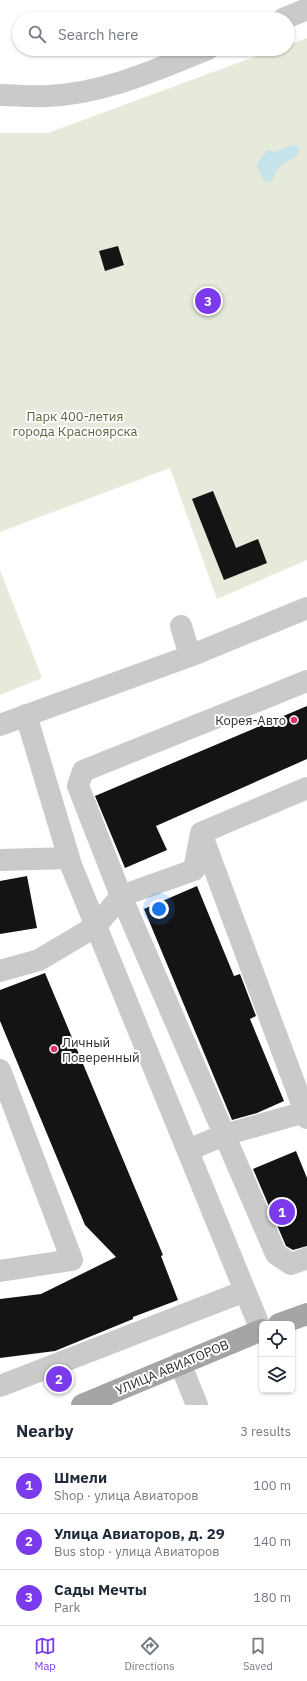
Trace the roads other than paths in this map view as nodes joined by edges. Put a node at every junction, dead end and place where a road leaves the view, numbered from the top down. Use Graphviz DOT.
graph roads {
  1 [pos="307,9"];
  2 [pos="295,14"];
  3 [pos="191,56"];
  4 [pos="0,95"];
  5 [pos="307,608"];
  6 [pos="181,626"];
  7 [pos="190,656"];
  8 [pos="307,681"];
  9 [pos="26,715"];
  10 [pos="0,725"];
  11 [pos="307,788"];
  12 [pos="201,833"];
  13 [pos="69,858"];
  14 [pos="0,860"];
  15 [pos="121,896"];
  16 [pos="96,926"];
  17 [pos="0,971"];
  18 [pos="0,1070"];
  19 [pos="306,1115"];
  20 [pos="224,1135"];
  21 [pos="188,1150"];
  22 [pos="307,1258"];
  23 [pos="0,1271"];
  24 [pos="245,1291"];
  25 [pos="307,1314"];
  26 [pos="263,1321"];
  27 [pos="287,1321"];
  28 [pos="259,1331"];
  29 [pos="180,1364"];
  30 [pos="0,1386"];
  31 [pos="82,1405"];
  32 [pos="197,1405"];
  1 -- 2 [label="street"];
  3 -- 4 [label="street"];
  5 -- 7 [label="street"];
  6 -- 7 [label="street"];
  7 -- 9 [label="street"];
  8 -- 15 [label="street"];
  9 -- 10 [label="street"];
  9 -- 13 [label="street"];
  11 -- 12 [label="street"];
  12 -- 15 [label="street"];
  12 -- 19 [label="street"];
  13 -- 14 [label="street"];
  13 -- 16 [label="street"];
  15 -- 16 [label="street"];
  15 -- 20 [label="street"];
  16 -- 17 [label="street"];
  16 -- 21 [label="street"];
  18 -- 23 [label="street"];
  19 -- 20 [label="street"];
  20 -- 21 [label="street"];
  20 -- 22 [label="street"];
  21 -- 24 [label="street"];
  24 -- 26 [label="street"];
  24 -- 30 [label="street"];
  25 -- 27 [label="main road, УЛИЦА АВИАТОРОВ"];
  28 -- 29 [label="main road, УЛИЦА АВИАТОРОВ"];
  29 -- 31 [label="main road, УЛИЦА АВИАТОРОВ"];
  29 -- 32 [label="street"];
}
